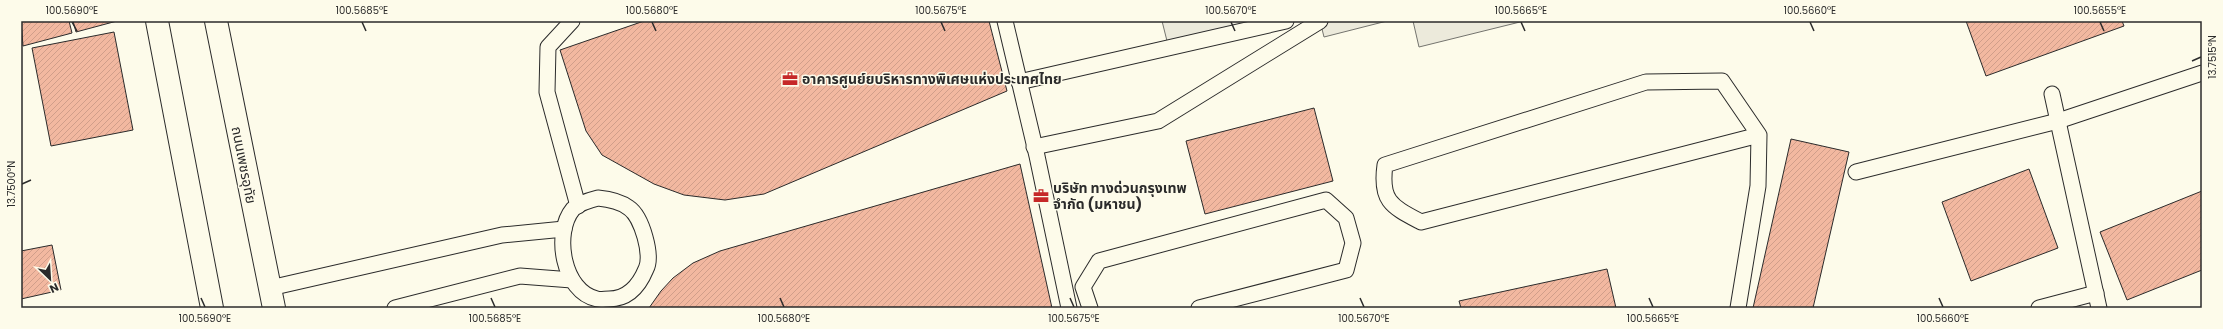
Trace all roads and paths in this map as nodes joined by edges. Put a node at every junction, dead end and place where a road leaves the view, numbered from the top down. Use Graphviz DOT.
graph roads {
  1 [pos="158,21"];
  2 [pos="216,21"];
  3 [pos="572,21"];
  4 [pos="1005,21"];
  5 [pos="1286,21"];
  6 [pos="1320,21"];
  7 [pos="2202,74"];
  8 [pos="1019,82"];
  9 [pos="2052,94"];
  10 [pos="2058,121"];
  11 [pos="1759,135"];
  12 [pos="1034,147"];
  13 [pos="1856,172"];
  14 [pos="578,206"];
  15 [pos="564,229"];
  16 [pos="572,280"];
  17 [pos="2096,293"];
  18 [pos="272,298"];
  19 [pos="617,303"];
  20 [pos="212,308"];
  21 [pos="395,308"];
  22 [pos="1069,308"];
  23 [pos="1090,308"];
  24 [pos="1199,308"];
  25 [pos="1738,308"];
  26 [pos="2039,308"];
  27 [pos="2099,308"];
  1 -- 20 [label="main road"];
  2 -- 18 [label="main road, ถนนเพชรอุทัย"];
  3 -- 14 [label="lane"];
  4 -- 8 [label="lane"];
  5 -- 8 [label="lane"];
  6 -- 12 [label="lane"];
  7 -- 10 [label="lane"];
  8 -- 12 [label="lane"];
  9 -- 10 [label="lane"];
  10 -- 13 [label="lane"];
  10 -- 17 [label="lane"];
  11 -- 11 [label="lane"];
  11 -- 25 [label="lane"];
  12 -- 22 [label="lane"];
  14 -- 15 [label="lane"];
  14 -- 19 [label="lane"];
  15 -- 16 [label="lane"];
  15 -- 18 [label="lane"];
  16 -- 19 [label="lane"];
  16 -- 21 [label="lane"];
  17 -- 26 [label="lane"];
  17 -- 27 [label="lane"];
  23 -- 24 [label="lane"];
}
